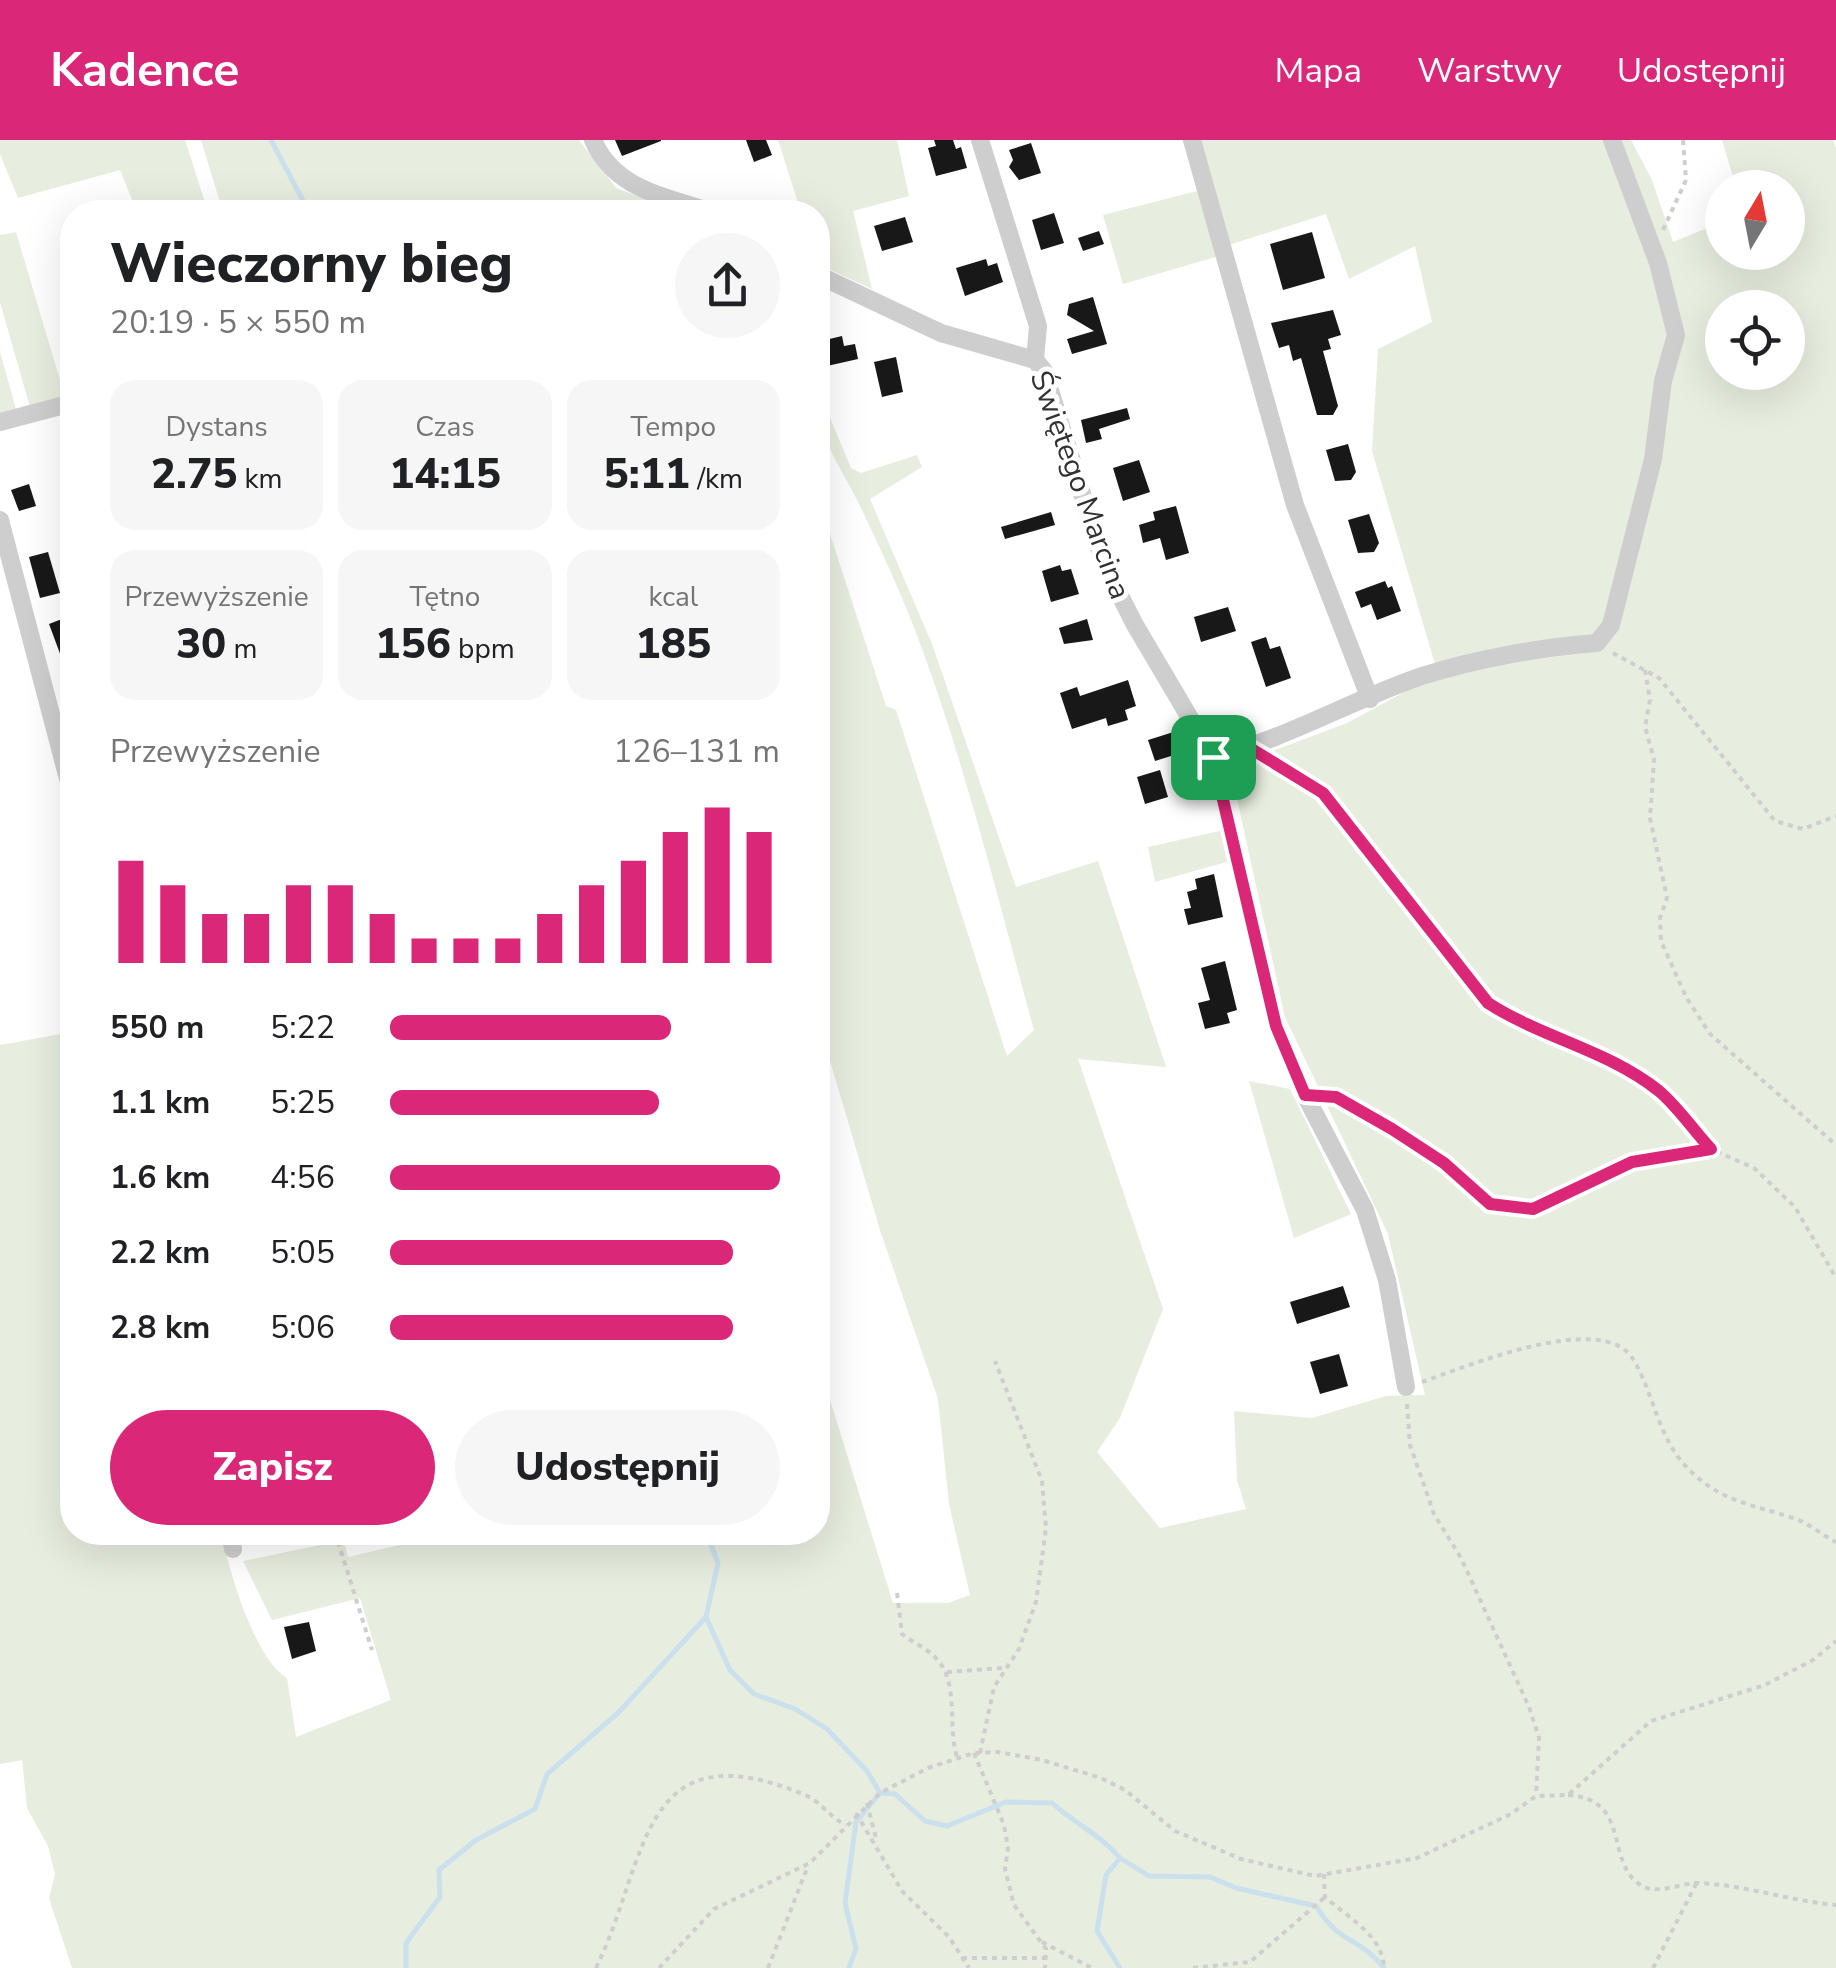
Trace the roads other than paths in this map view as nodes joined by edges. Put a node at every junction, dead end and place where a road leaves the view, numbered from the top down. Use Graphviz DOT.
graph roads {
  1 [pos="593,140"];
  2 [pos="980,140"];
  3 [pos="1192,140"];
  4 [pos="1612,140"];
  5 [pos="678,200"];
  6 [pos="830,281"];
  7 [pos="1035,360"];
  8 [pos="60,407"];
  9 [pos="0,422"];
  10 [pos="0,520"];
  11 [pos="1370,699"];
  12 [pos="60,748"];
  13 [pos="1213,757"];
  14 [pos="1406,1387"];
  1 -- 5 [label="street"];
  2 -- 7 [label="street"];
  3 -- 11 [label="street"];
  4 -- 11 [label="street"];
  6 -- 7 [label="street, Świętego Marcina"];
  7 -- 13 [label="street, Świętego Marcina"];
  8 -- 9 [label="street"];
  10 -- 12 [label="street"];
  11 -- 13 [label="street"];
  13 -- 14 [label="street, Świętego Marcina"];
}
